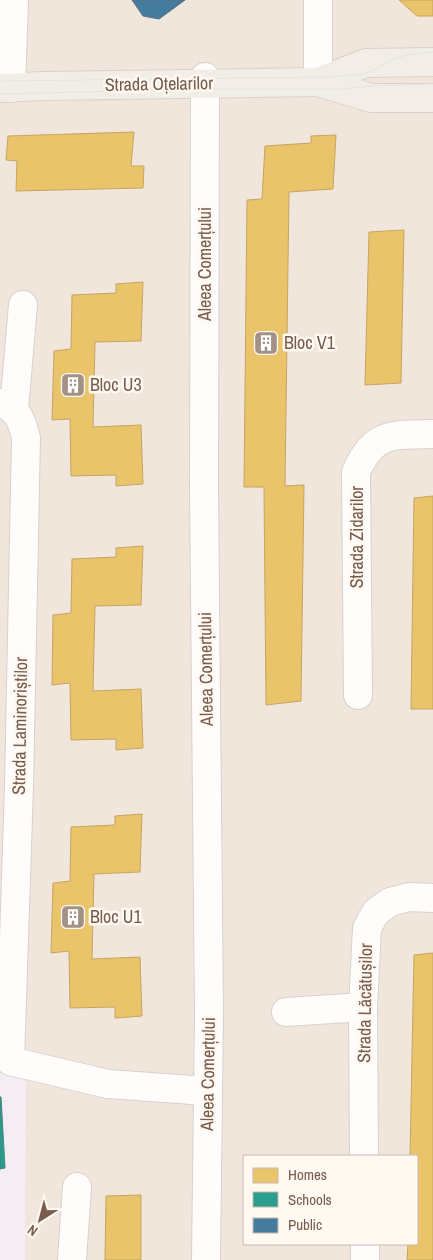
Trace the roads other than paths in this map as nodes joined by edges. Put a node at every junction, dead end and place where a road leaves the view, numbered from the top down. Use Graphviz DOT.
graph roads {
  1 [pos="14,0"];
  2 [pos="318,0"];
  3 [pos="433,62"];
  4 [pos="205,80"];
  5 [pos="318,82"];
  6 [pos="5,88"];
  7 [pos="433,98"];
  8 [pos="23,305"];
  9 [pos="7,406"];
  10 [pos="433,434"];
  11 [pos="358,695"];
  12 [pos="433,898"];
  13 [pos="363,1007"];
  14 [pos="286,1012"];
  15 [pos="207,1091"];
  16 [pos="364,1155"];
  17 [pos="77,1187"];
  18 [pos="365,1245"];
  19 [pos="72,1260"];
  20 [pos="206,1260"];
  21 [pos="365,1260"];
  1 -- 6 [label="street"];
  2 -- 5 [label="street"];
  3 -- 5 [label="main road, Strada Oțelarilor"];
  4 -- 5 [label="main road, Strada Oțelarilor"];
  4 -- 6 [label="main road, Strada Oțelarilor"];
  4 -- 15 [label="street, Aleea Comerțului"];
  5 -- 7 [label="main road, Strada Oțelarilor"];
  8 -- 9 [label="street"];
  9 -- 15 [label="street, Strada Laminoriștilor"];
  10 -- 11 [label="street, Strada Zidarilor"];
  12 -- 13 [label="street, Strada Lăcătușilor"];
  13 -- 14 [label="street"];
  13 -- 16 [label="street, Strada Lăcătușilor"];
  15 -- 20 [label="street, Aleea Comerțului"];
  17 -- 19 [label="street"];
  18 -- 21 [label="street"];
}
